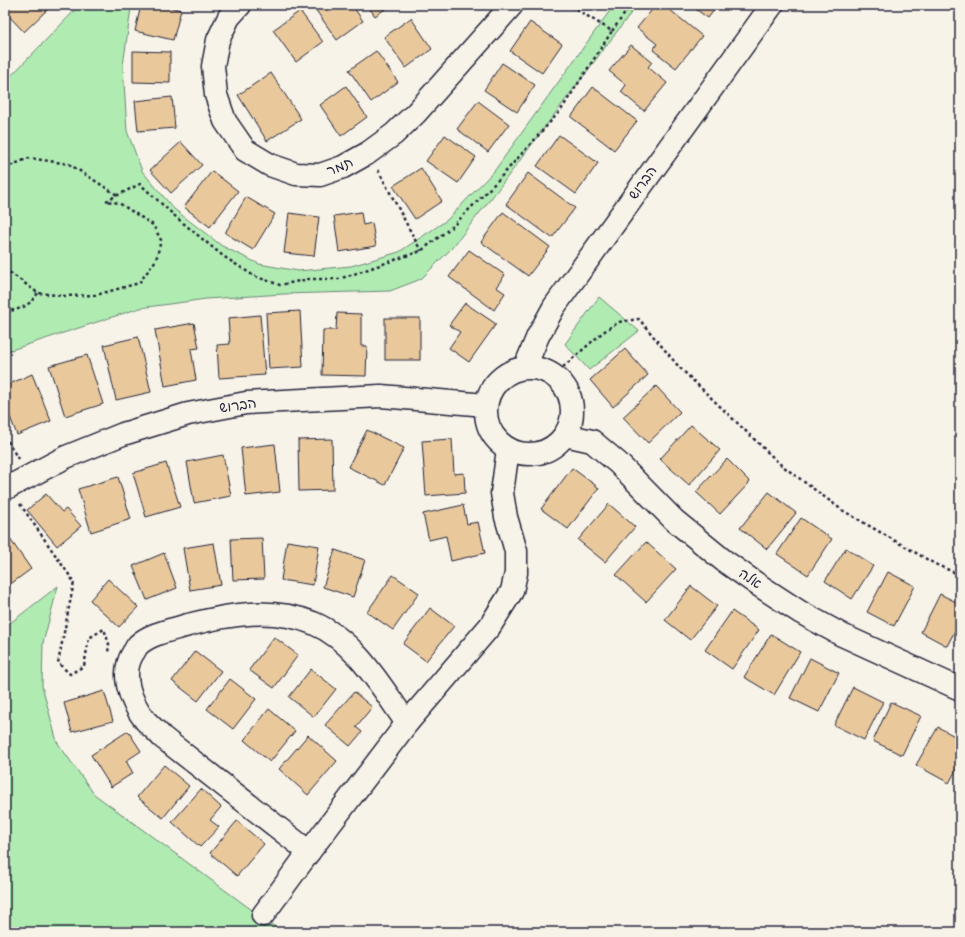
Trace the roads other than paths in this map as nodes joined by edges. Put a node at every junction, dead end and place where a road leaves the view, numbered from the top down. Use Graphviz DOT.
graph roads {
  1 [pos="240,5"];
  2 [pos="512,5"];
  3 [pos="772,5"];
  4 [pos="525,367"];
  5 [pos="486,405"];
  6 [pos="565,435"];
  7 [pos="508,449"];
  8 [pos="7,488"];
  9 [pos="960,689"];
  10 [pos="407,723"];
  11 [pos="309,852"];
  12 [pos="263,914"];
  1 -- 2 [label="street, תמר"];
  3 -- 4 [label="street, הברוש"];
  4 -- 5 [label="street"];
  4 -- 6 [label="street"];
  5 -- 7 [label="street"];
  5 -- 8 [label="street, הברוש"];
  6 -- 7 [label="street"];
  6 -- 9 [label="street, אלה"];
  7 -- 10 [label="street"];
  10 -- 11 [label="street"];
  10 -- 11 [label="street"];
  11 -- 12 [label="street"];
}
